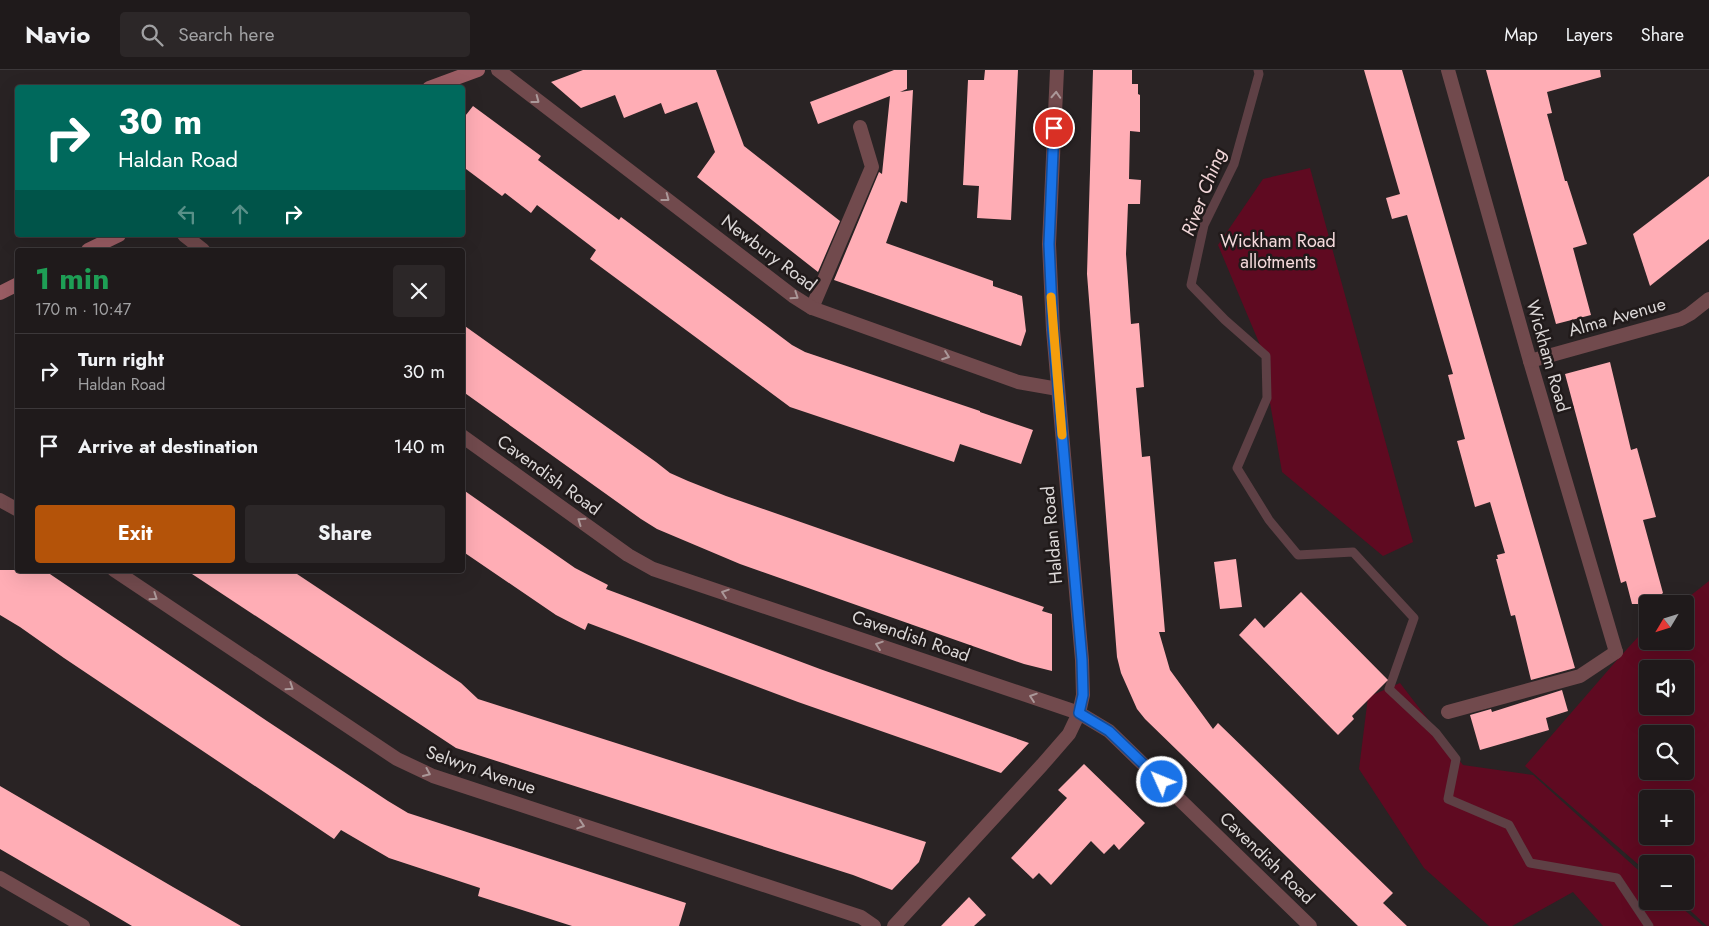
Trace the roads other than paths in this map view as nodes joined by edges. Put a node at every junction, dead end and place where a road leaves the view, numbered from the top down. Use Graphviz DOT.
graph roads {
  1 [pos="478,70"];
  2 [pos="498,70"];
  3 [pos="1057,70"];
  4 [pos="1448,70"];
  5 [pos="437,85"];
  6 [pos="860,127"];
  7 [pos="115,237"];
  8 [pos="187,237"];
  9 [pos="92,248"];
  10 [pos="200,248"];
  11 [pos="15,285"];
  12 [pos="0,292"];
  13 [pos="1709,299"];
  14 [pos="812,308"];
  15 [pos="1530,361"];
  16 [pos="1058,388"];
  17 [pos="465,438"];
  18 [pos="0,500"];
  19 [pos="15,508"];
  20 [pos="118,573"];
  21 [pos="1448,712"];
  22 [pos="1079,713"];
  23 [pos="0,878"];
  24 [pos="83,926"];
  25 [pos="874,926"];
  26 [pos="894,926"];
  27 [pos="1310,926"];
  1 -- 5 [label="main road"];
  2 -- 14 [label="street, Newbury Road, one-way"];
  16 -- 3 [label="street, Haldan Road, one-way"];
  4 -- 15 [label="street, Wickham Road"];
  6 -- 14 [label="street"];
  7 -- 9 [label="main road"];
  8 -- 10 [label="street"];
  11 -- 12 [label="main road"];
  13 -- 15 [label="street, Alma Avenue"];
  14 -- 16 [label="street, Newbury Road, one-way"];
  15 -- 21 [label="street, Wickham Road"];
  16 -- 22 [label="street, Haldan Road"];
  22 -- 17 [label="street, Cavendish Road, one-way"];
  18 -- 19 [label="street"];
  20 -- 25 [label="street, Selwyn Avenue, one-way"];
  22 -- 26 [label="street, Haldan Road"];
  22 -- 27 [label="street, Cavendish Road"];
  23 -- 24 [label="street"];
}
